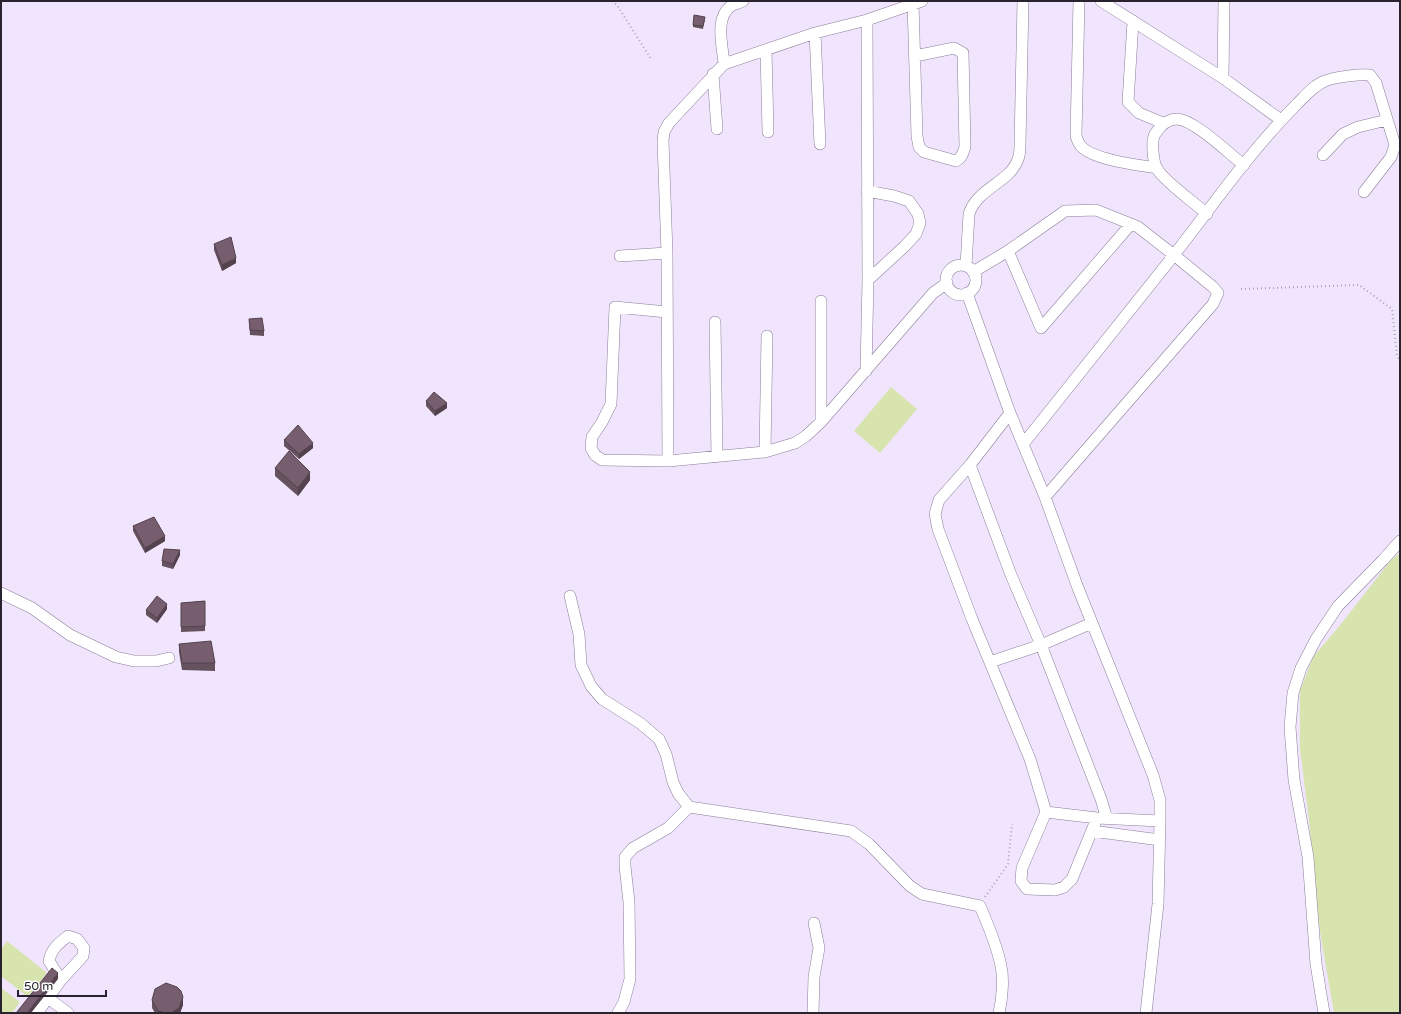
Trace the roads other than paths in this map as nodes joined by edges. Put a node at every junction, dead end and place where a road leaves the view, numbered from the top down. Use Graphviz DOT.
graph roads {
  1 [pos="742,1"];
  2 [pos="1023,1"];
  3 [pos="1079,1"];
  4 [pos="1101,1"];
  5 [pos="1224,1"];
  6 [pos="915,2"];
  7 [pos="867,20"];
  8 [pos="1133,21"];
  9 [pos="815,33"];
  10 [pos="766,50"];
  11 [pos="914,56"];
  12 [pos="724,64"];
  13 [pos="714,74"];
  14 [pos="1223,78"];
  15 [pos="1281,120"];
  16 [pos="1387,120"];
  17 [pos="1164,123"];
  18 [pos="717,129"];
  19 [pos="768,132"];
  20 [pos="820,144"];
  21 [pos="1323,155"];
  22 [pos="1244,165"];
  23 [pos="1157,168"];
  24 [pos="867,192"];
  25 [pos="1364,192"];
  26 [pos="1207,214"];
  27 [pos="1131,224"];
  28 [pos="1008,250"];
  29 [pos="667,253"];
  30 [pos="1174,255"];
  31 [pos="620,256"];
  32 [pos="970,269"];
  33 [pos="868,280"];
  34 [pos="947,283"];
  35 [pos="968,293"];
  36 [pos="821,301"];
  37 [pos="667,312"];
  38 [pos="714,322"];
  39 [pos="767,336"];
  40 [pos="866,371"];
  41 [pos="1010,412"];
  42 [pos="821,422"];
  43 [pos="1024,444"];
  44 [pos="765,452"];
  45 [pos="717,457"];
  46 [pos="668,462"];
  47 [pos="970,465"];
  48 [pos="1046,497"];
  49 [pos="1400,541"];
  50 [pos="1,593"];
  51 [pos="570,596"];
  52 [pos="1092,623"];
  53 [pos="1041,645"];
  54 [pos="169,658"];
  55 [pos="990,662"];
  56 [pos="689,807"];
  57 [pos="1046,812"];
  58 [pos="1102,818"];
  59 [pos="1160,821"];
  60 [pos="1092,831"];
  61 [pos="1160,840"];
  62 [pos="814,923"];
  63 [pos="61,980"];
  64 [pos="48,998"];
  65 [pos="37,1013"];
  66 [pos="68,1013"];
  67 [pos="618,1013"];
  68 [pos="812,1013"];
  69 [pos="999,1013"];
  70 [pos="1146,1013"];
  71 [pos="1324,1013"];
  1 -- 12 [label="street"];
  2 -- 32 [label="street"];
  3 -- 23 [label="street"];
  4 -- 8 [label="street"];
  5 -- 14 [label="street"];
  6 -- 7 [label="street"];
  6 -- 11 [label="street"];
  7 -- 9 [label="street"];
  7 -- 24 [label="street"];
  8 -- 14 [label="street"];
  8 -- 17 [label="street"];
  9 -- 10 [label="street"];
  9 -- 20 [label="street"];
  10 -- 12 [label="street"];
  10 -- 19 [label="street"];
  11 -- 11 [label="street"];
  12 -- 13 [label="street"];
  13 -- 18 [label="street"];
  13 -- 29 [label="street"];
  14 -- 15 [label="street"];
  15 -- 16 [label="street"];
  15 -- 22 [label="street"];
  16 -- 21 [label="street"];
  16 -- 25 [label="street"];
  17 -- 22 [label="street"];
  17 -- 23 [label="street"];
  22 -- 26 [label="street"];
  23 -- 26 [label="street"];
  24 -- 33 [label="street"];
  24 -- 33 [label="street"];
  26 -- 30 [label="street"];
  27 -- 28 [label="street"];
  27 -- 28 [label="street"];
  27 -- 30 [label="street"];
  28 -- 32 [label="street"];
  29 -- 31 [label="street"];
  29 -- 37 [label="street"];
  30 -- 43 [label="street"];
  30 -- 48 [label="street"];
  32 -- 34 [label="street"];
  32 -- 35 [label="street"];
  33 -- 40 [label="street"];
  34 -- 35 [label="street"];
  34 -- 40 [label="street"];
  35 -- 41 [label="street"];
  36 -- 42 [label="street"];
  37 -- 46 [label="street"];
  37 -- 46 [label="street"];
  38 -- 45 [label="street"];
  39 -- 44 [label="street"];
  40 -- 42 [label="street"];
  41 -- 43 [label="street"];
  41 -- 47 [label="street"];
  42 -- 44 [label="street"];
  43 -- 48 [label="street"];
  44 -- 45 [label="street"];
  45 -- 46 [label="street"];
  47 -- 53 [label="street"];
  47 -- 55 [label="street"];
  48 -- 52 [label="street"];
  49 -- 71 [label="street"];
  50 -- 54 [label="street"];
  51 -- 56 [label="street"];
  52 -- 53 [label="street"];
  52 -- 59 [label="street"];
  53 -- 55 [label="street"];
  53 -- 58 [label="street"];
  55 -- 57 [label="street"];
  56 -- 67 [label="street"];
  56 -- 69 [label="street"];
  57 -- 58 [label="street"];
  57 -- 60 [label="street"];
  58 -- 59 [label="street"];
  58 -- 60 [label="street"];
  59 -- 61 [label="street"];
  60 -- 61 [label="street"];
  61 -- 70 [label="street"];
  62 -- 68 [label="street"];
  63 -- 64 [label="street"];
  64 -- 65 [label="street"];
  64 -- 66 [label="street"];
}
